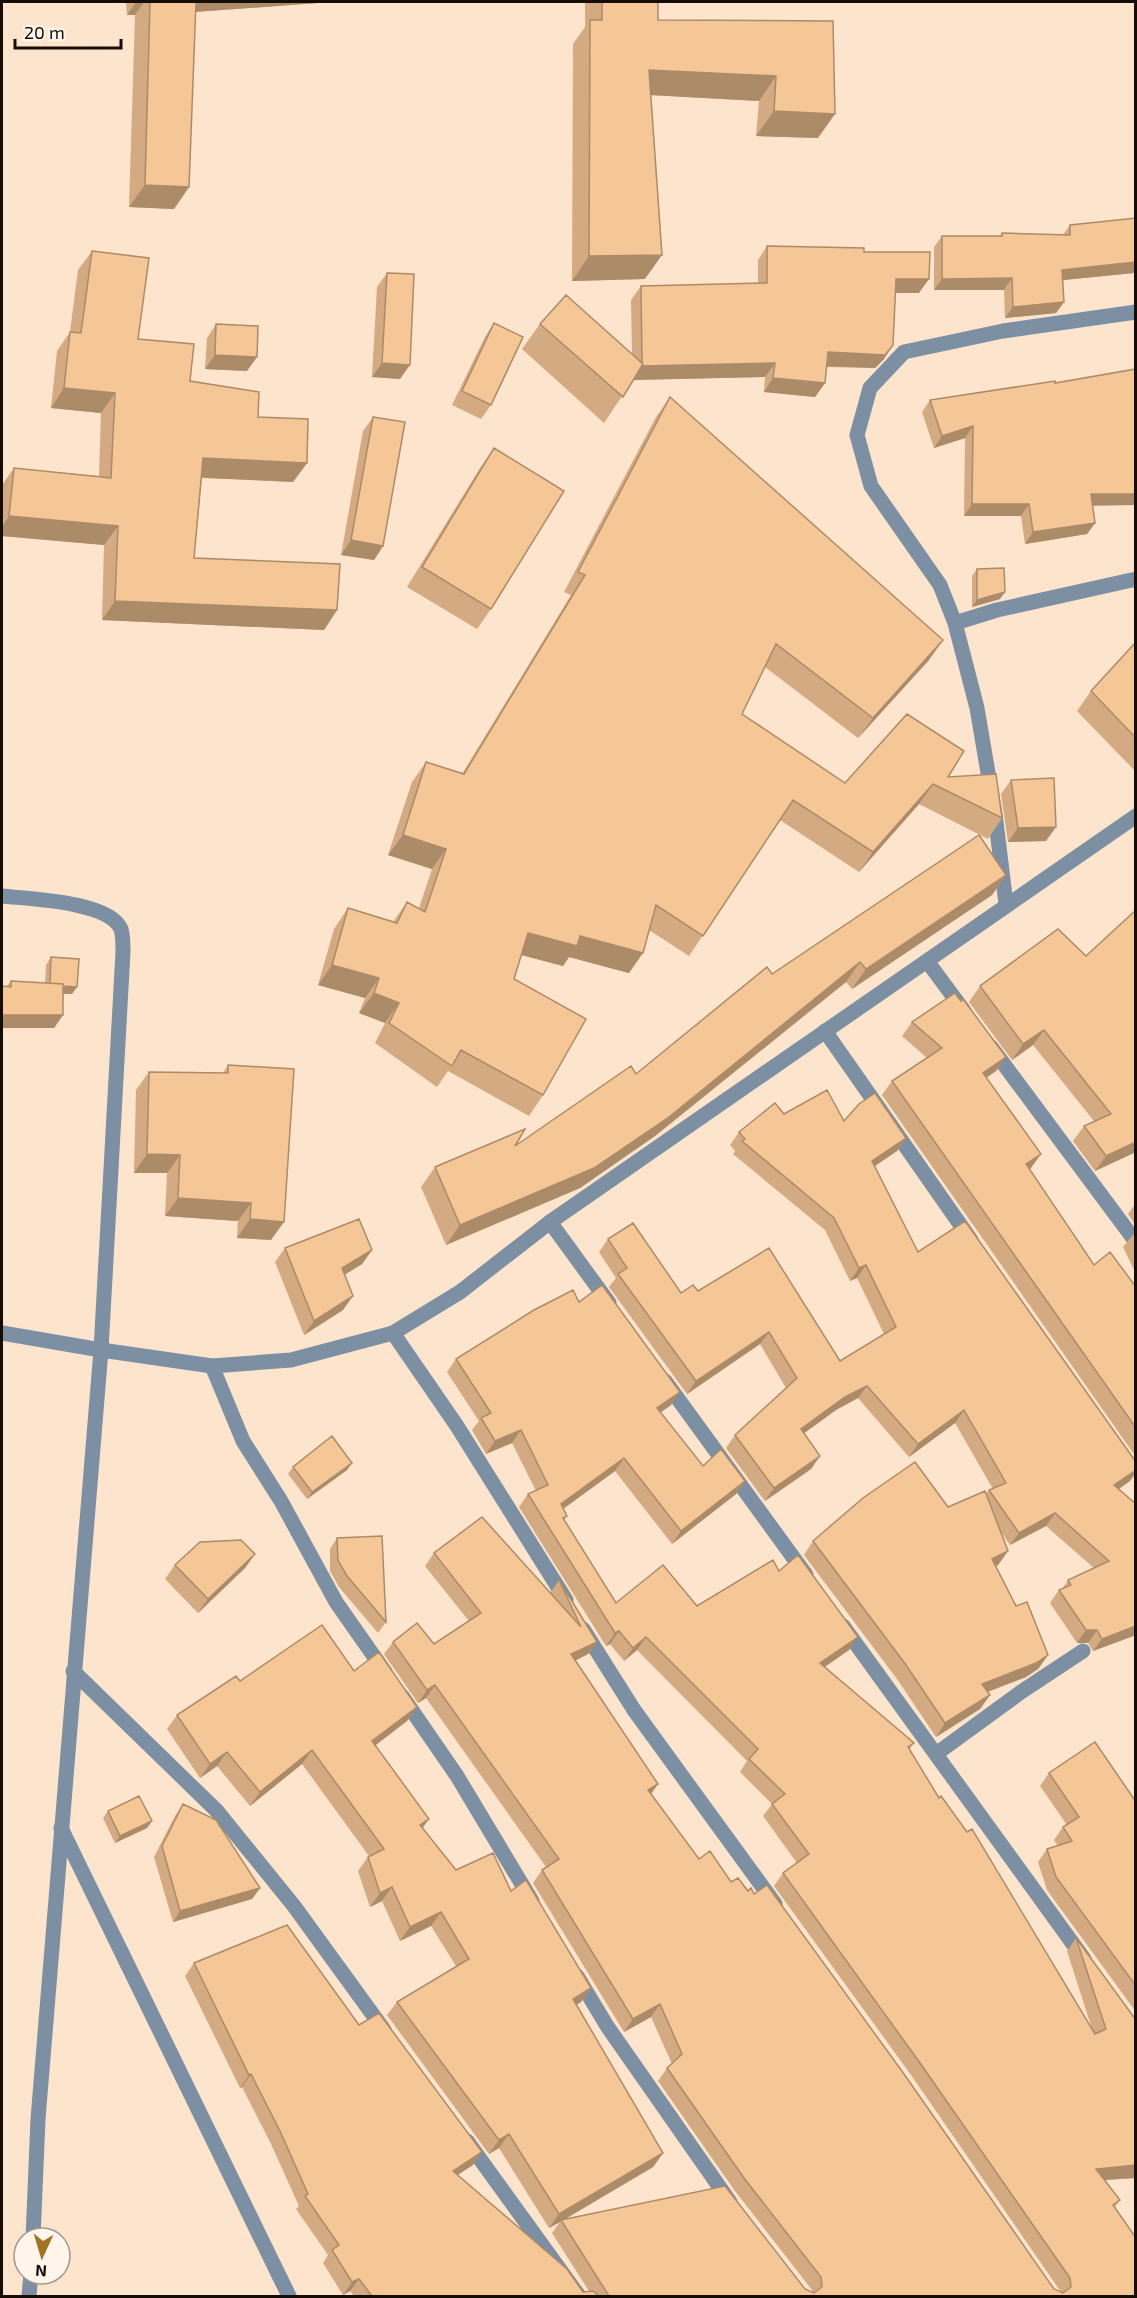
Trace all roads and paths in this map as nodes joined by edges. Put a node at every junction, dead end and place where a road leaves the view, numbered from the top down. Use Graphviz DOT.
graph roads {
  1 [pos="1136,312"];
  2 [pos="1136,579"];
  3 [pos="955,623"];
  4 [pos="1136,816"];
  5 [pos="2,896"];
  6 [pos="1006,904"];
  7 [pos="927,960"];
  8 [pos="825,1031"];
  9 [pos="550,1222"];
  10 [pos="1136,1242"];
  11 [pos="980,1251"];
  12 [pos="620,1318"];
  13 [pos="2,1333"];
  14 [pos="393,1333"];
  15 [pos="101,1350"];
  16 [pos="212,1365"];
  17 [pos="655,1367"];
  18 [pos="817,1589"];
  19 [pos="831,1609"];
  20 [pos="1083,1651"];
  21 [pos="73,1671"];
  22 [pos="936,1754"];
  23 [pos="61,1828"];
  24 [pos="541,1916"];
  25 [pos="786,1919"];
  26 [pos="571,1966"];
  27 [pos="1095,1974"];
  28 [pos="390,2038"];
  29 [pos="460,2132"];
  30 [pos="741,2217"];
  31 [pos="34,2226"];
  32 [pos="289,2296"];
  33 [pos="579,2296"];
  1 -- 3 [label="street"];
  2 -- 3 [label="street"];
  3 -- 6 [label="street"];
  4 -- 6 [label="street"];
  5 -- 15 [label="street"];
  6 -- 7 [label="street"];
  7 -- 8 [label="street"];
  7 -- 10 [label="street"];
  8 -- 9 [label="street"];
  8 -- 11 [label="street"];
  9 -- 12 [label="street"];
  9 -- 14 [label="street"];
  13 -- 15 [label="street"];
  14 -- 16 [label="street"];
  14 -- 25 [label="street"];
  15 -- 16 [label="street"];
  15 -- 21 [label="street"];
  16 -- 24 [label="street"];
  17 -- 18 [label="street"];
  19 -- 22 [label="street"];
  20 -- 22 [label="street"];
  21 -- 23 [label="street"];
  21 -- 28 [label="street"];
  22 -- 27 [label="street"];
  23 -- 31 [label="street"];
  23 -- 32 [label="street"];
  26 -- 30 [label="street"];
  29 -- 33 [label="street"];
}
